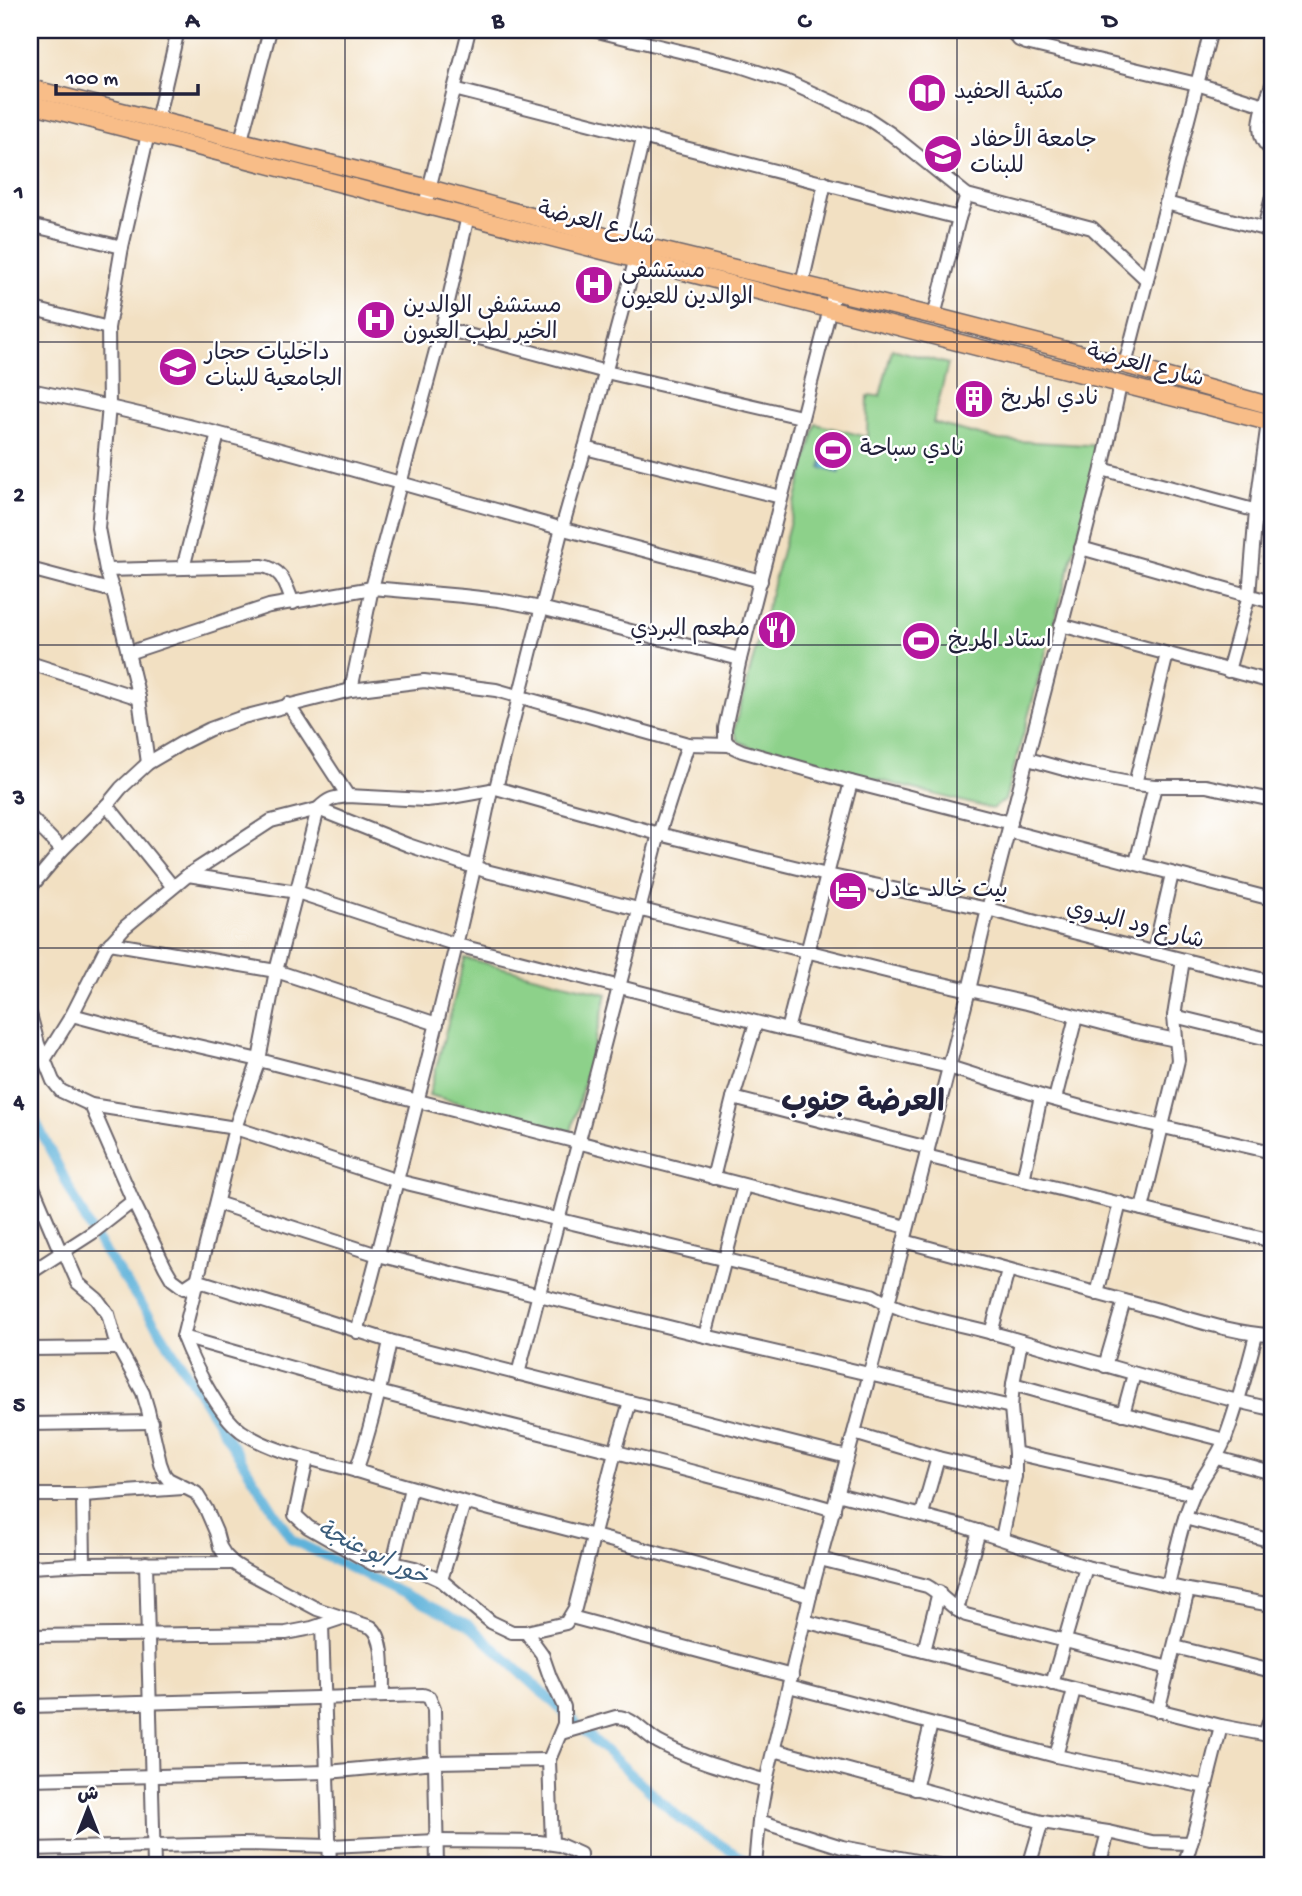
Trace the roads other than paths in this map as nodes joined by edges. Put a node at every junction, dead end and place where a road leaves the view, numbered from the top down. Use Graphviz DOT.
graph roads {
  1 [pos="178,30"];
  2 [pos="270,30"];
  3 [pos="466,30"];
  4 [pos="593,30"];
  5 [pos="1010,30"];
  6 [pos="1211,30"];
  7 [pos="1197,84"];
  8 [pos="1272,85"];
  9 [pos="30,88"];
  10 [pos="454,89"];
  11 [pos="30,104"];
  12 [pos="1264,105"];
  13 [pos="152,127"];
  14 [pos="643,139"];
  15 [pos="241,141"];
  16 [pos="1272,150"];
  17 [pos="825,183"];
  18 [pos="429,188"];
  19 [pos="967,195"];
  20 [pos="1272,197"];
  21 [pos="1166,203"];
  22 [pos="425,205"];
  23 [pos="468,216"];
  24 [pos="959,218"];
  25 [pos="30,225"];
  26 [pos="1268,230"];
  27 [pos="619,240"];
  28 [pos="122,247"];
  29 [pos="636,258"];
  30 [pos="1147,280"];
  31 [pos="802,284"];
  32 [pos="834,293"];
  33 [pos="30,308"];
  34 [pos="829,310"];
  35 [pos="934,316"];
  36 [pos="108,328"];
  37 [pos="442,328"];
  38 [pos="1125,365"];
  39 [pos="606,372"];
  40 [pos="1121,385"];
  41 [pos="30,390"];
  42 [pos="109,406"];
  43 [pos="801,417"];
  44 [pos="1271,417"];
  45 [pos="218,434"];
  46 [pos="585,448"];
  47 [pos="1102,469"];
  48 [pos="401,483"];
  49 [pos="781,497"];
  50 [pos="1256,511"];
  51 [pos="1272,515"];
  52 [pos="562,528"];
  53 [pos="1081,548"];
  54 [pos="183,568"];
  55 [pos="30,569"];
  56 [pos="106,570"];
  57 [pos="761,580"];
  58 [pos="372,588"];
  59 [pos="113,591"];
  60 [pos="1250,596"];
  61 [pos="1272,602"];
  62 [pos="293,603"];
  63 [pos="541,608"];
  64 [pos="1061,625"];
  65 [pos="128,653"];
  66 [pos="1167,654"];
  67 [pos="740,659"];
  68 [pos="30,663"];
  69 [pos="1228,671"];
  70 [pos="1272,682"];
  71 [pos="351,690"];
  72 [pos="519,695"];
  73 [pos="139,698"];
  74 [pos="288,704"];
  75 [pos="688,744"];
  76 [pos="729,746"];
  77 [pos="1028,760"];
  78 [pos="148,763"];
  79 [pos="851,782"];
  80 [pos="1135,784"];
  81 [pos="1155,786"];
  82 [pos="493,789"];
  83 [pos="348,796"];
  84 [pos="1272,800"];
  85 [pos="107,806"];
  86 [pos="318,809"];
  87 [pos="30,817"];
  88 [pos="1010,827"];
  89 [pos="659,834"];
  90 [pos="62,850"];
  91 [pos="1136,863"];
  92 [pos="475,868"];
  93 [pos="1172,874"];
  94 [pos="188,875"];
  95 [pos="827,875"];
  96 [pos="173,887"];
  97 [pos="30,888"];
  98 [pos="297,892"];
  99 [pos="1272,899"];
  100 [pos="988,909"];
  101 [pos="639,910"];
  102 [pos="110,943"];
  103 [pos="457,945"];
  104 [pos="807,951"];
  105 [pos="1154,952"];
  106 [pos="1183,960"];
  107 [pos="276,971"];
  108 [pos="1272,982"];
  109 [pos="619,987"];
  110 [pos="969,990"];
  111 [pos="30,1014"];
  112 [pos="72,1014"];
  113 [pos="1174,1016"];
  114 [pos="1076,1017"];
  115 [pos="757,1023"];
  116 [pos="437,1024"];
  117 [pos="787,1030"];
  118 [pos="1176,1040"];
  119 [pos="1272,1040"];
  120 [pos="34,1043"];
  121 [pos="44,1060"];
  122 [pos="259,1060"];
  123 [pos="949,1067"];
  124 [pos="1048,1097"];
  125 [pos="733,1098"];
  126 [pos="417,1101"];
  127 [pos="91,1105"];
  128 [pos="235,1128"];
  129 [pos="1162,1128"];
  130 [pos="579,1143"];
  131 [pos="927,1152"];
  132 [pos="1272,1152"];
  133 [pos="713,1178"];
  134 [pos="30,1180"];
  135 [pos="1023,1180"];
  136 [pos="398,1181"];
  137 [pos="744,1186"];
  138 [pos="133,1201"];
  139 [pos="217,1203"];
  140 [pos="1120,1203"];
  141 [pos="1142,1209"];
  142 [pos="36,1210"];
  143 [pos="558,1221"];
  144 [pos="907,1227"];
  145 [pos="904,1241"];
  146 [pos="1272,1241"];
  147 [pos="63,1252"];
  148 [pos="378,1255"];
  149 [pos="723,1261"];
  150 [pos="1008,1271"];
  151 [pos="30,1273"];
  152 [pos="196,1280"];
  153 [pos="1097,1294"];
  154 [pos="538,1296"];
  155 [pos="1124,1301"];
  156 [pos="887,1305"];
  157 [pos="357,1332"];
  158 [pos="991,1333"];
  159 [pos="1256,1335"];
  160 [pos="1272,1335"];
  161 [pos="705,1336"];
  162 [pos="183,1337"];
  163 [pos="390,1341"];
  164 [pos="1021,1341"];
  165 [pos="118,1348"];
  166 [pos="30,1349"];
  167 [pos="1105,1366"];
  168 [pos="870,1373"];
  169 [pos="518,1374"];
  170 [pos="1134,1374"];
  171 [pos="1013,1384"];
  172 [pos="380,1392"];
  173 [pos="1238,1401"];
  174 [pos="630,1402"];
  175 [pos="1011,1407"];
  176 [pos="1272,1409"];
  177 [pos="1123,1414"];
  178 [pos="152,1422"];
  179 [pos="30,1424"];
  180 [pos="854,1433"];
  181 [pos="1225,1440"];
  182 [pos="615,1452"];
  183 [pos="1015,1454"];
  184 [pos="847,1457"];
  185 [pos="307,1458"];
  186 [pos="938,1458"];
  187 [pos="1217,1458"];
  188 [pos="356,1471"];
  189 [pos="1272,1474"];
  190 [pos="1015,1476"];
  191 [pos="184,1488"];
  192 [pos="411,1488"];
  193 [pos="838,1494"];
  194 [pos="1194,1494"];
  195 [pos="30,1495"];
  196 [pos="83,1495"];
  197 [pos="464,1503"];
  198 [pos="834,1510"];
  199 [pos="922,1514"];
  200 [pos="1185,1518"];
  201 [pos="979,1531"];
  202 [pos="593,1535"];
  203 [pos="1002,1538"];
  204 [pos="1272,1541"];
  205 [pos="820,1559"];
  206 [pos="84,1563"];
  207 [pos="146,1563"];
  208 [pos="233,1563"];
  209 [pos="393,1563"];
  210 [pos="1086,1566"];
  211 [pos="30,1567"];
  212 [pos="442,1580"];
  213 [pos="1168,1585"];
  214 [pos="1188,1590"];
  215 [pos="939,1592"];
  216 [pos="810,1596"];
  217 [pos="1272,1605"];
  218 [pos="957,1610"];
  219 [pos="571,1617"];
  220 [pos="342,1618"];
  221 [pos="804,1621"];
  222 [pos="322,1625"];
  223 [pos="526,1632"];
  224 [pos="30,1636"];
  225 [pos="148,1636"];
  226 [pos="1065,1641"];
  227 [pos="1175,1647"];
  228 [pos="924,1651"];
  229 [pos="1169,1668"];
  230 [pos="1272,1671"];
  231 [pos="791,1681"];
  232 [pos="1052,1684"];
  233 [pos="1074,1690"];
  234 [pos="383,1696"];
  235 [pos="326,1698"];
  236 [pos="150,1702"];
  237 [pos="30,1706"];
  238 [pos="1158,1712"];
  239 [pos="1272,1714"];
  240 [pos="931,1724"];
  241 [pos="1220,1726"];
  242 [pos="561,1733"];
  243 [pos="774,1750"];
  244 [pos="1056,1756"];
  245 [pos="549,1760"];
  246 [pos="435,1762"];
  247 [pos="328,1772"];
  248 [pos="152,1775"];
  249 [pos="30,1779"];
  250 [pos="766,1781"];
  251 [pos="1206,1787"];
  252 [pos="915,1789"];
  253 [pos="1042,1822"];
  254 [pos="759,1826"];
  255 [pos="1108,1832"];
  256 [pos="436,1841"];
  257 [pos="552,1843"];
  258 [pos="1191,1843"];
  259 [pos="154,1846"];
  260 [pos="330,1846"];
  261 [pos="30,1849"];
  262 [pos="154,1866"];
  263 [pos="330,1866"];
  264 [pos="437,1866"];
  265 [pos="580,1866"];
  266 [pos="755,1866"];
  267 [pos="943,1866"];
  268 [pos="1029,1866"];
  269 [pos="1099,1866"];
  270 [pos="1184,1866"];
  1 -- 13 [label="street"];
  2 -- 15 [label="street"];
  3 -- 10 [label="street"];
  4 -- 19 [label="street"];
  5 -- 7 [label="street"];
  6 -- 7 [label="street"];
  7 -- 12 [label="street"];
  7 -- 21 [label="street"];
  8 -- 12 [label="street"];
  9 -- 13 [label="main road, شارع العرضة"];
  10 -- 14 [label="street"];
  10 -- 18 [label="street"];
  11 -- 13 [label="main road, شارع العرضة"];
  12 -- 16 [label="street"];
  13 -- 15 [label="main road, شارع العرضة"];
  13 -- 22 [label="main road, شارع العرضة"];
  13 -- 28 [label="street"];
  14 -- 17 [label="street"];
  14 -- 27 [label="street"];
  15 -- 18 [label="main road, شارع العرضة"];
  17 -- 24 [label="street"];
  17 -- 31 [label="street"];
  18 -- 22 [label="street"];
  18 -- 27 [label="main road, شارع العرضة"];
  19 -- 24 [label="street"];
  19 -- 30 [label="street"];
  20 -- 26 [label="street"];
  21 -- 26 [label="street"];
  21 -- 30 [label="street"];
  22 -- 23 [label="main road, شارع العرضة"];
  23 -- 29 [label="main road, شارع العرضة"];
  23 -- 37 [label="street"];
  24 -- 35 [label="street"];
  25 -- 28 [label="street"];
  27 -- 31 [label="main road, شارع العرضة"];
  28 -- 36 [label="street"];
  29 -- 34 [label="main road, شارع العرضة"];
  29 -- 39 [label="street"];
  30 -- 38 [label="street"];
  31 -- 32 [label="main road, شارع العرضة"];
  32 -- 34 [label="street"];
  32 -- 35 [label="main road, شارع العرضة"];
  33 -- 36 [label="street"];
  34 -- 40 [label="main road, شارع العرضة"];
  34 -- 43 [label="street"];
  35 -- 38 [label="main road, شارع العرضة"];
  36 -- 42 [label="street"];
  37 -- 39 [label="street"];
  37 -- 48 [label="street"];
  38 -- 44 [label="main road, شارع العرضة"];
  39 -- 43 [label="street"];
  39 -- 46 [label="street"];
  40 -- 44 [label="main road, شارع العرضة"];
  40 -- 47 [label="street"];
  41 -- 42 [label="street"];
  42 -- 45 [label="street"];
  42 -- 56 [label="street"];
  43 -- 49 [label="street"];
  44 -- 50 [label="street"];
  45 -- 48 [label="street"];
  45 -- 54 [label="street"];
  46 -- 49 [label="street"];
  46 -- 52 [label="street"];
  47 -- 50 [label="street"];
  47 -- 53 [label="street"];
  48 -- 52 [label="street"];
  48 -- 58 [label="street"];
  49 -- 57 [label="street"];
  50 -- 51 [label="street"];
  50 -- 60 [label="street"];
  52 -- 57 [label="street"];
  52 -- 63 [label="street"];
  53 -- 60 [label="street"];
  53 -- 64 [label="street"];
  54 -- 56 [label="street"];
  54 -- 62 [label="street"];
  55 -- 59 [label="street"];
  56 -- 59 [label="street"];
  57 -- 67 [label="street"];
  58 -- 62 [label="street"];
  58 -- 63 [label="street"];
  58 -- 71 [label="street"];
  59 -- 65 [label="street"];
  60 -- 61 [label="street"];
  60 -- 69 [label="street"];
  62 -- 65 [label="street"];
  63 -- 67 [label="street"];
  63 -- 72 [label="street"];
  64 -- 66 [label="street"];
  64 -- 77 [label="street"];
  65 -- 73 [label="street"];
  66 -- 69 [label="street"];
  66 -- 80 [label="street"];
  67 -- 76 [label="street"];
  68 -- 73 [label="street"];
  69 -- 70 [label="street"];
  71 -- 72 [label="street"];
  71 -- 74 [label="street"];
  72 -- 75 [label="street"];
  72 -- 82 [label="street"];
  73 -- 78 [label="street"];
  74 -- 78 [label="street"];
  74 -- 83 [label="street"];
  75 -- 76 [label="street"];
  75 -- 89 [label="street"];
  76 -- 79 [label="street"];
  77 -- 80 [label="street"];
  77 -- 88 [label="street"];
  78 -- 85 [label="street"];
  79 -- 88 [label="street"];
  79 -- 95 [label="street"];
  80 -- 81 [label="street"];
  81 -- 84 [label="street"];
  81 -- 91 [label="street"];
  82 -- 83 [label="street"];
  82 -- 89 [label="street, شارع ود البدوي"];
  82 -- 92 [label="street"];
  83 -- 86 [label="street"];
  85 -- 90 [label="street"];
  85 -- 96 [label="street"];
  86 -- 92 [label="street"];
  86 -- 94 [label="street"];
  86 -- 98 [label="street"];
  87 -- 90 [label="street"];
  88 -- 91 [label="street"];
  88 -- 100 [label="street"];
  89 -- 95 [label="street, شارع ود البدوي"];
  89 -- 101 [label="street"];
  90 -- 97 [label="street"];
  91 -- 93 [label="street"];
  92 -- 101 [label="street"];
  92 -- 103 [label="street"];
  93 -- 99 [label="street"];
  93 -- 105 [label="street"];
  94 -- 96 [label="street"];
  94 -- 98 [label="street"];
  95 -- 100 [label="street, شارع ود البدوي"];
  95 -- 104 [label="street"];
  96 -- 102 [label="street"];
  98 -- 103 [label="street"];
  98 -- 107 [label="street"];
  100 -- 105 [label="street, شارع ود البدوي"];
  100 -- 110 [label="street"];
  101 -- 104 [label="street"];
  101 -- 109 [label="street"];
  102 -- 107 [label="street"];
  102 -- 112 [label="street"];
  103 -- 109 [label="street"];
  103 -- 116 [label="street"];
  104 -- 110 [label="street"];
  104 -- 117 [label="street"];
  105 -- 106 [label="street, شارع ود البدوي"];
  106 -- 108 [label="street, شارع ود البدوي"];
  106 -- 113 [label="street"];
  107 -- 116 [label="street"];
  107 -- 122 [label="street"];
  109 -- 115 [label="street"];
  109 -- 130 [label="street"];
  110 -- 114 [label="street"];
  110 -- 123 [label="street"];
  111 -- 120 [label="street"];
  112 -- 121 [label="street"];
  112 -- 122 [label="street"];
  113 -- 118 [label="street"];
  113 -- 119 [label="street"];
  114 -- 118 [label="street"];
  114 -- 124 [label="street"];
  115 -- 117 [label="street"];
  115 -- 125 [label="street"];
  116 -- 126 [label="street"];
  117 -- 123 [label="street"];
  118 -- 129 [label="street"];
  120 -- 121 [label="street"];
  121 -- 127 [label="street"];
  122 -- 126 [label="street"];
  122 -- 128 [label="street"];
  123 -- 124 [label="street"];
  123 -- 131 [label="street"];
  124 -- 129 [label="street"];
  124 -- 135 [label="street"];
  125 -- 131 [label="street"];
  125 -- 133 [label="street"];
  126 -- 130 [label="street"];
  126 -- 136 [label="street"];
  127 -- 128 [label="street"];
  127 -- 138 [label="street"];
  128 -- 136 [label="street"];
  128 -- 139 [label="street"];
  129 -- 132 [label="street"];
  129 -- 141 [label="street"];
  130 -- 133 [label="street"];
  130 -- 143 [label="street"];
  131 -- 135 [label="street"];
  131 -- 144 [label="street"];
  133 -- 137 [label="street"];
  134 -- 142 [label="street"];
  135 -- 140 [label="street"];
  136 -- 143 [label="street"];
  136 -- 148 [label="street"];
  137 -- 144 [label="street"];
  137 -- 149 [label="street"];
  138 -- 147 [label="street"];
  138 -- 152 [label="street"];
  139 -- 148 [label="street"];
  139 -- 152 [label="street"];
  140 -- 141 [label="street"];
  140 -- 153 [label="street"];
  141 -- 146 [label="street"];
  142 -- 147 [label="street"];
  143 -- 149 [label="street"];
  143 -- 154 [label="street"];
  144 -- 145 [label="street"];
  145 -- 150 [label="street"];
  145 -- 156 [label="street"];
  147 -- 151 [label="street"];
  147 -- 165 [label="street"];
  148 -- 154 [label="street"];
  148 -- 157 [label="street"];
  149 -- 156 [label="street"];
  149 -- 161 [label="street"];
  150 -- 153 [label="street"];
  150 -- 158 [label="street"];
  152 -- 157 [label="street"];
  152 -- 162 [label="street"];
  153 -- 155 [label="street"];
  154 -- 161 [label="street"];
  154 -- 169 [label="street"];
  155 -- 159 [label="street"];
  155 -- 167 [label="street"];
  156 -- 158 [label="street"];
  156 -- 168 [label="street"];
  157 -- 163 [label="street"];
  158 -- 164 [label="street"];
  159 -- 160 [label="street"];
  159 -- 173 [label="street"];
  161 -- 168 [label="street"];
  162 -- 172 [label="street"];
  162 -- 185 [label="street"];
  163 -- 169 [label="street"];
  163 -- 172 [label="street"];
  164 -- 167 [label="street"];
  164 -- 171 [label="street"];
  165 -- 166 [label="street"];
  165 -- 178 [label="street"];
  167 -- 170 [label="street"];
  168 -- 175 [label="street"];
  168 -- 180 [label="street"];
  169 -- 174 [label="street"];
  170 -- 173 [label="street"];
  170 -- 177 [label="street"];
  171 -- 175 [label="street"];
  171 -- 177 [label="street"];
  172 -- 182 [label="street"];
  172 -- 188 [label="street"];
  173 -- 176 [label="street"];
  173 -- 181 [label="street"];
  174 -- 182 [label="street"];
  174 -- 184 [label="street"];
  175 -- 183 [label="street"];
  177 -- 181 [label="street"];
  178 -- 179 [label="street"];
  178 -- 191 [label="street"];
  180 -- 184 [label="street"];
  180 -- 186 [label="street"];
  181 -- 187 [label="street"];
  182 -- 198 [label="street"];
  182 -- 202 [label="street"];
  183 -- 190 [label="street"];
  183 -- 194 [label="street"];
  184 -- 193 [label="street"];
  185 -- 188 [label="street"];
  185 -- 209 [label="street"];
  186 -- 190 [label="street"];
  186 -- 199 [label="street"];
  187 -- 189 [label="street"];
  187 -- 194 [label="street"];
  188 -- 192 [label="street"];
  190 -- 203 [label="street"];
  191 -- 196 [label="street"];
  191 -- 208 [label="street"];
  192 -- 197 [label="street"];
  192 -- 209 [label="street"];
  193 -- 198 [label="street"];
  193 -- 199 [label="street"];
  194 -- 200 [label="street"];
  195 -- 196 [label="street"];
  196 -- 206 [label="street"];
  197 -- 202 [label="street"];
  197 -- 212 [label="street"];
  198 -- 205 [label="street"];
  199 -- 201 [label="street"];
  200 -- 204 [label="street"];
  200 -- 213 [label="street"];
  201 -- 203 [label="street"];
  201 -- 218 [label="street"];
  202 -- 216 [label="street"];
  202 -- 219 [label="street"];
  203 -- 210 [label="street"];
  205 -- 215 [label="street"];
  205 -- 216 [label="street"];
  206 -- 207 [label="street"];
  206 -- 211 [label="street"];
  207 -- 208 [label="street"];
  207 -- 225 [label="street"];
  208 -- 220 [label="street"];
  209 -- 212 [label="street"];
  210 -- 213 [label="street"];
  210 -- 226 [label="street"];
  212 -- 223 [label="street"];
  213 -- 214 [label="street"];
  214 -- 217 [label="street"];
  214 -- 227 [label="street"];
  215 -- 218 [label="street"];
  215 -- 228 [label="street"];
  216 -- 221 [label="street"];
  218 -- 226 [label="street"];
  219 -- 223 [label="street"];
  219 -- 231 [label="street"];
  220 -- 222 [label="street"];
  220 -- 234 [label="street"];
  221 -- 228 [label="street"];
  221 -- 231 [label="street"];
  222 -- 225 [label="street"];
  222 -- 235 [label="street"];
  223 -- 242 [label="street"];
  224 -- 225 [label="street"];
  225 -- 236 [label="street"];
  226 -- 229 [label="street"];
  226 -- 232 [label="street"];
  227 -- 229 [label="street"];
  227 -- 230 [label="street"];
  228 -- 232 [label="street"];
  229 -- 238 [label="street"];
  231 -- 240 [label="street"];
  231 -- 243 [label="street"];
  232 -- 233 [label="street"];
  233 -- 238 [label="street"];
  233 -- 244 [label="street"];
  234 -- 235 [label="street"];
  234 -- 246 [label="street"];
  235 -- 236 [label="street"];
  235 -- 247 [label="street"];
  236 -- 237 [label="street"];
  236 -- 248 [label="street"];
  238 -- 241 [label="street"];
  239 -- 241 [label="street"];
  240 -- 244 [label="street"];
  240 -- 252 [label="street"];
  241 -- 251 [label="street"];
  242 -- 245 [label="street"];
  242 -- 250 [label="street"];
  243 -- 250 [label="street"];
  243 -- 252 [label="street"];
  244 -- 251 [label="street"];
  245 -- 246 [label="street"];
  245 -- 257 [label="street"];
  246 -- 247 [label="street"];
  246 -- 256 [label="street"];
  247 -- 248 [label="street"];
  247 -- 260 [label="street"];
  248 -- 249 [label="street"];
  248 -- 259 [label="street"];
  250 -- 254 [label="street"];
  251 -- 258 [label="street"];
  252 -- 253 [label="street"];
  253 -- 255 [label="street"];
  253 -- 268 [label="street"];
  254 -- 266 [label="street"];
  254 -- 267 [label="street"];
  255 -- 258 [label="street"];
  255 -- 269 [label="street"];
  256 -- 257 [label="street"];
  256 -- 260 [label="street"];
  256 -- 264 [label="street"];
  257 -- 265 [label="street"];
  258 -- 270 [label="street"];
  259 -- 260 [label="street"];
  259 -- 261 [label="street"];
  259 -- 262 [label="street"];
  260 -- 263 [label="street"];
}
